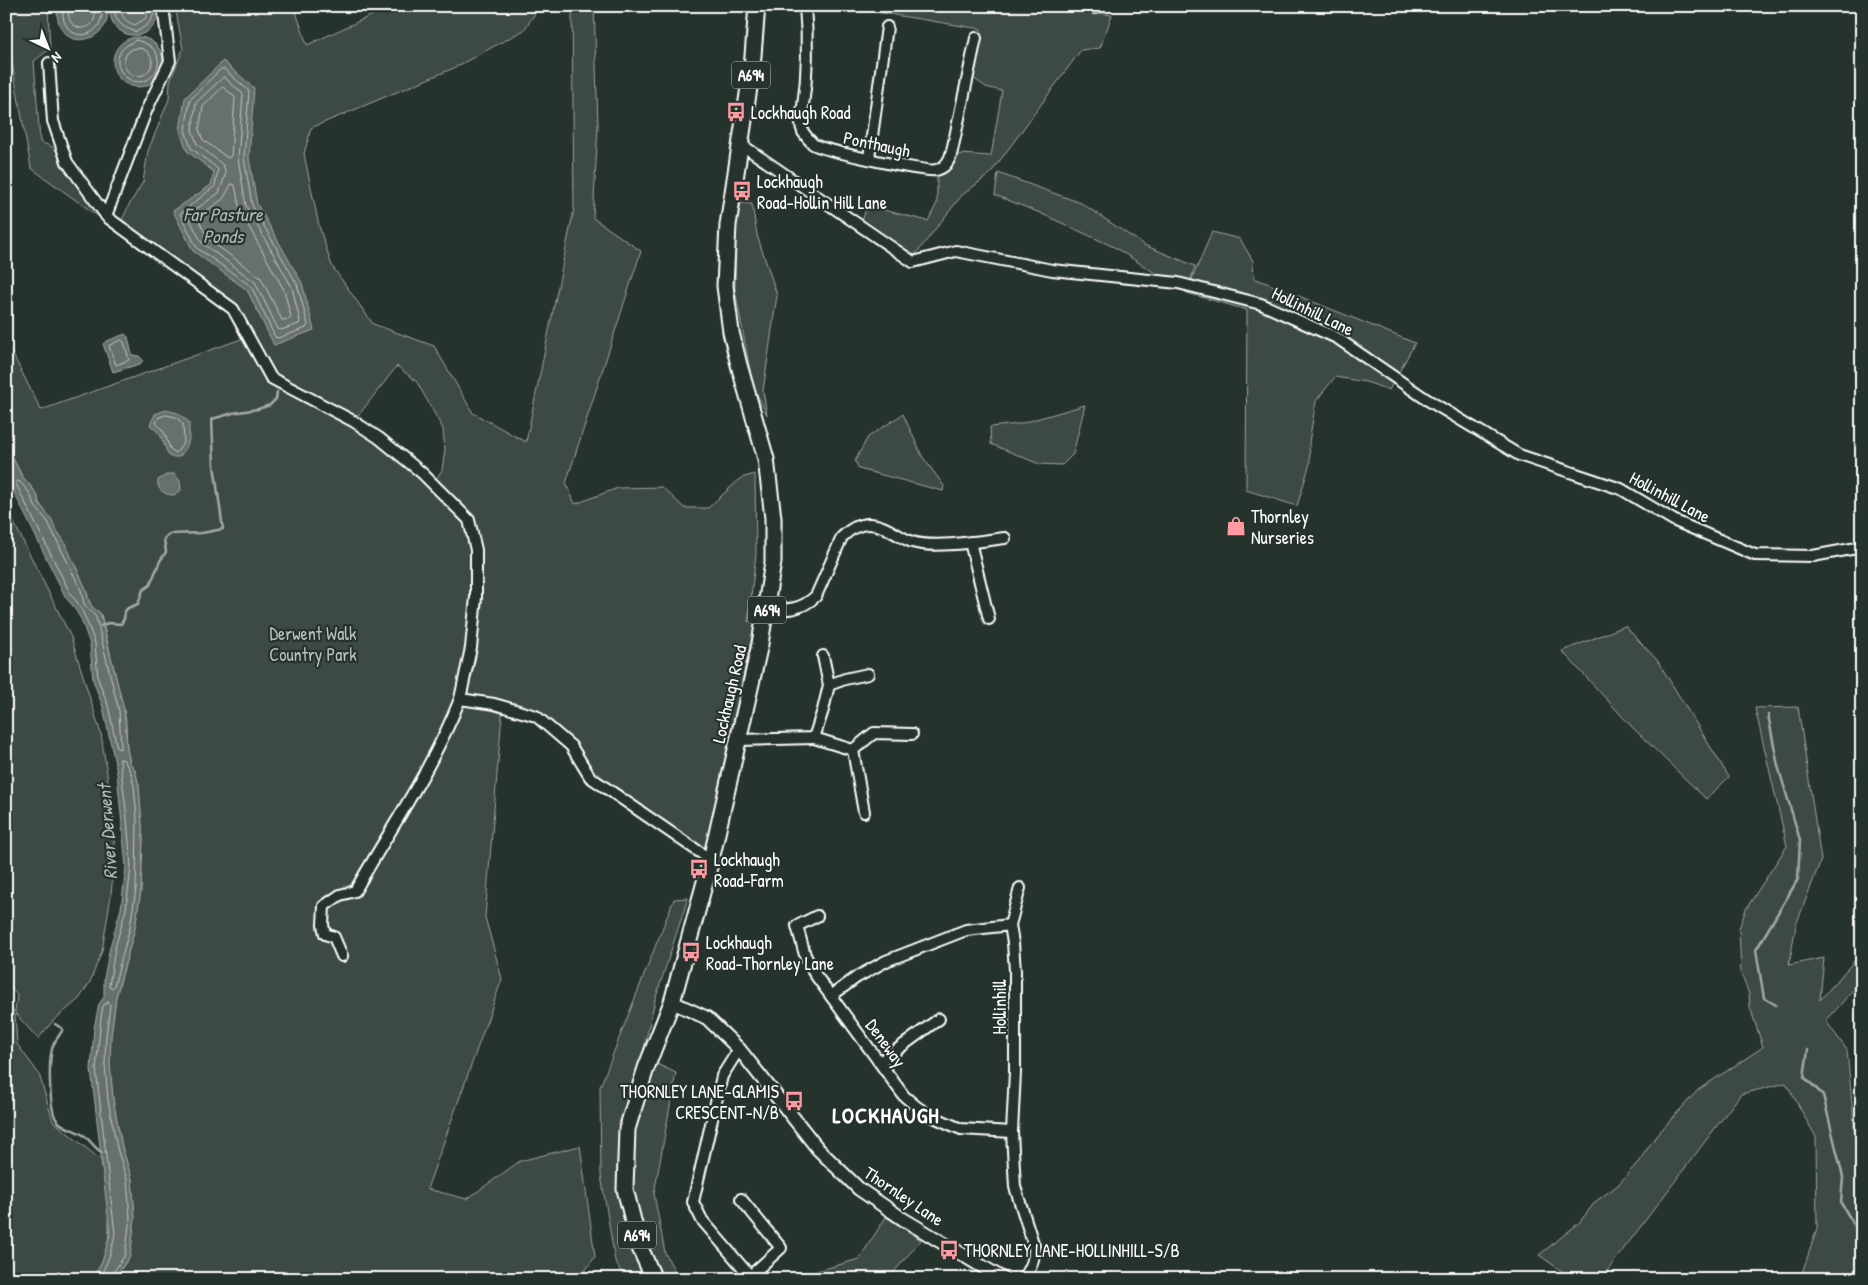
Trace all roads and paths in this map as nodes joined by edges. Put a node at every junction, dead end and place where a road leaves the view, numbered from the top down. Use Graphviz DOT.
graph roads {
  1 [pos="163,6"];
  2 [pos="757,6"];
  3 [pos="805,6"];
  4 [pos="887,28"];
  5 [pos="976,38"];
  6 [pos="50,63"];
  7 [pos="739,143"];
  8 [pos="869,158"];
  9 [pos="106,216"];
  10 [pos="1005,538"];
  11 [pos="970,542"];
  12 [pos="1862,547"];
  13 [pos="767,608"];
  14 [pos="989,619"];
  15 [pos="823,656"];
  16 [pos="868,674"];
  17 [pos="829,684"];
  18 [pos="464,700"];
  19 [pos="912,734"];
  20 [pos="814,738"];
  21 [pos="738,740"];
  22 [pos="853,750"];
  23 [pos="864,812"];
  24 [pos="711,860"];
  25 [pos="1020,888"];
  26 [pos="817,916"];
  27 [pos="1010,925"];
  28 [pos="342,956"];
  29 [pos="831,996"];
  30 [pos="672,1002"];
  31 [pos="939,1019"];
  32 [pos="739,1049"];
  33 [pos="880,1062"];
  34 [pos="1012,1132"];
  35 [pos="741,1199"];
  36 [pos="654,1279"];
  37 [pos="1003,1279"];
  38 [pos="1024,1279"];
  1 -- 9 [label="street"];
  2 -- 7 [label="main road, A694"];
  3 -- 8 [label="street, Ponthaugh"];
  4 -- 8 [label="street"];
  5 -- 8 [label="street, Ponthaugh"];
  6 -- 9 [label="street"];
  7 -- 12 [label="street, Hollinhill Lane"];
  7 -- 13 [label="main road, Lockhaugh Road / A694"];
  9 -- 18 [label="street"];
  10 -- 11 [label="street"];
  11 -- 13 [label="street"];
  11 -- 14 [label="street"];
  13 -- 21 [label="main road, Lockhaugh Road / A694"];
  15 -- 17 [label="street"];
  16 -- 17 [label="street"];
  17 -- 20 [label="street"];
  18 -- 24 [label="street"];
  18 -- 28 [label="street"];
  19 -- 22 [label="street"];
  20 -- 21 [label="street"];
  20 -- 22 [label="street"];
  21 -- 24 [label="main road, Lockhaugh Road / A694"];
  22 -- 23 [label="street"];
  24 -- 30 [label="main road, Lockhaugh Road / A694"];
  25 -- 27 [label="street"];
  26 -- 29 [label="street, Deneway"];
  27 -- 29 [label="street"];
  27 -- 34 [label="street, Hollinhill"];
  29 -- 33 [label="street, Deneway"];
  30 -- 32 [label="street, Thornley Lane"];
  30 -- 36 [label="main road, Lockhaugh Road / A694"];
  31 -- 33 [label="street"];
  32 -- 35 [label="street"];
  32 -- 37 [label="street, Thornley Lane"];
  33 -- 34 [label="street, Deneway"];
  34 -- 38 [label="street, Hollinhill"];
}
